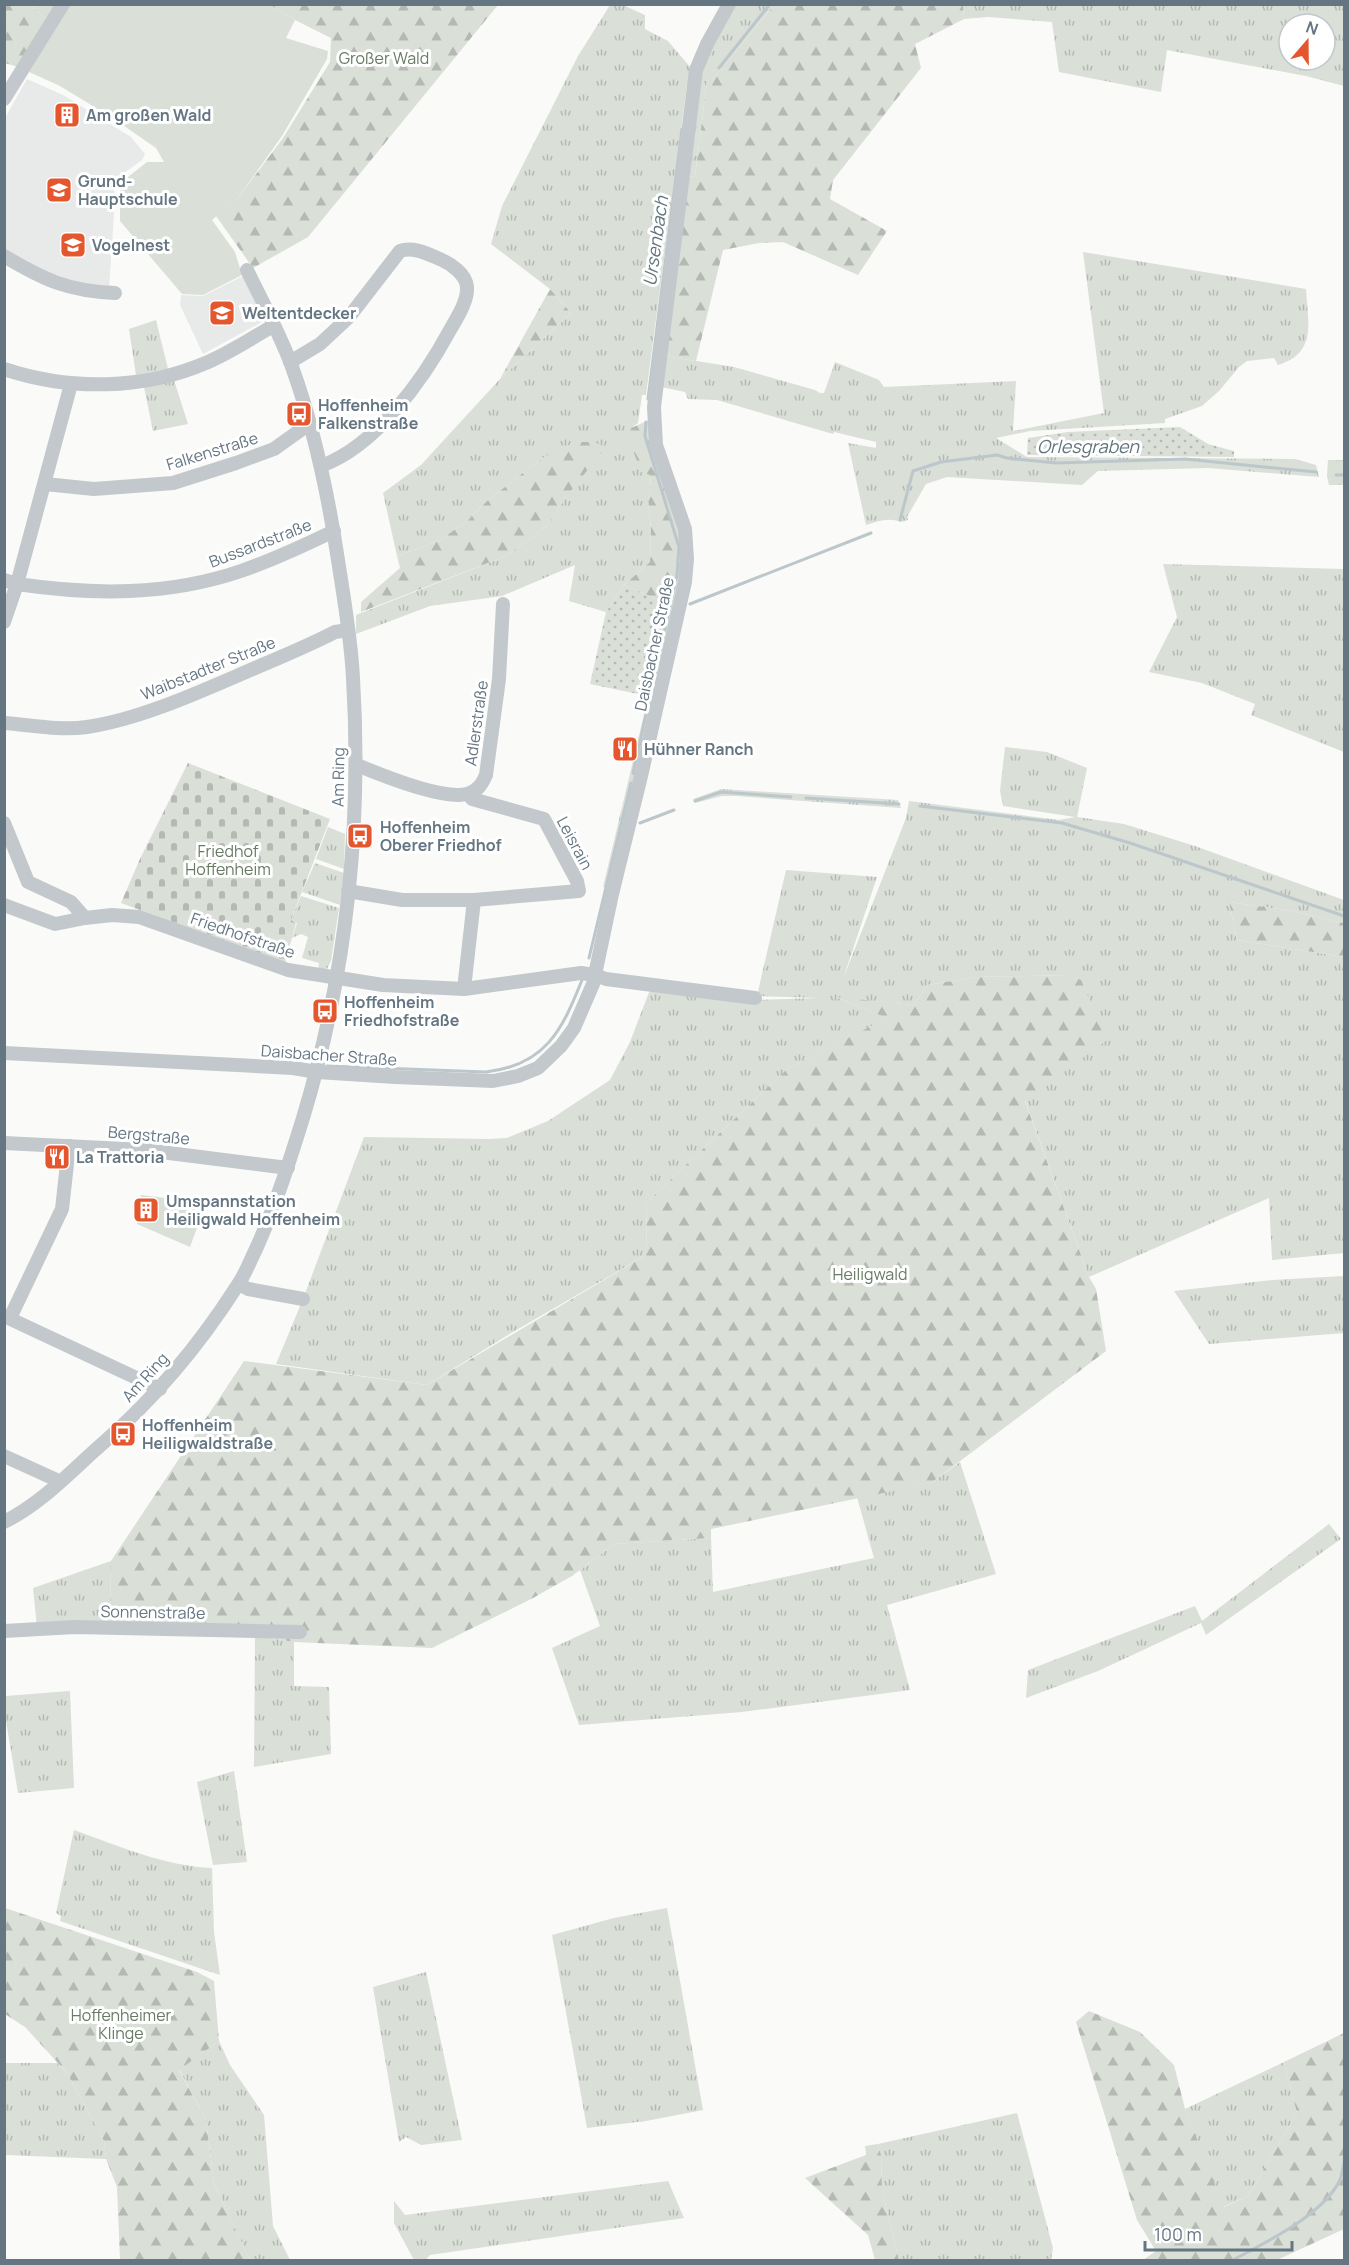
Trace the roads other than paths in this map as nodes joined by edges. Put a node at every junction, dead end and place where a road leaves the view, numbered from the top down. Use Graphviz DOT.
graph roads {
  1 [pos="63,4"];
  2 [pos="729,4"];
  3 [pos="6,92"];
  4 [pos="4,256"];
  5 [pos="247,270"];
  6 [pos="115,293"];
  7 [pos="273,326"];
  8 [pos="290,362"];
  9 [pos="4,369"];
  10 [pos="70,384"];
  11 [pos="309,424"];
  12 [pos="321,466"];
  13 [pos="45,484"];
  14 [pos="334,531"];
  15 [pos="11,582"];
  16 [pos="503,604"];
  17 [pos="4,622"];
  18 [pos="348,630"];
  19 [pos="4,723"];
  20 [pos="357,765"];
  21 [pos="469,794"];
  22 [pos="4,823"];
  23 [pos="348,891"];
  24 [pos="474,900"];
  25 [pos="6,910"];
  26 [pos="85,918"];
  27 [pos="595,975"];
  28 [pos="337,977"];
  29 [pos="464,989"];
  30 [pos="755,998"];
  31 [pos="4,1053"];
  32 [pos="317,1072"];
  33 [pos="5,1141"];
  34 [pos="69,1146"];
  35 [pos="288,1168"];
  36 [pos="239,1284"];
  37 [pos="303,1299"];
  38 [pos="7,1317"];
  39 [pos="160,1389"];
  40 [pos="4,1456"];
  41 [pos="59,1481"];
  42 [pos="4,1522"];
  43 [pos="4,1632"];
  44 [pos="300,1632"];
  1 -- 3 [label="street"];
  2 -- 27 [label="street, Daisbacher Straße"];
  4 -- 6 [label="street"];
  5 -- 7 [label="street, Am Ring"];
  7 -- 8 [label="street, Am Ring"];
  7 -- 10 [label="street"];
  8 -- 11 [label="street, Am Ring"];
  8 -- 12 [label="street"];
  9 -- 10 [label="street"];
  10 -- 13 [label="street"];
  11 -- 12 [label="street, Am Ring"];
  11 -- 13 [label="street, Falkenstraße"];
  12 -- 14 [label="street, Am Ring"];
  13 -- 15 [label="street"];
  14 -- 15 [label="street, Bussardstraße"];
  14 -- 18 [label="street, Am Ring"];
  15 -- 17 [label="street"];
  16 -- 21 [label="street, Adlerstraße"];
  18 -- 19 [label="street, Waibstadter Straße"];
  18 -- 20 [label="street, Am Ring"];
  20 -- 21 [label="street"];
  20 -- 23 [label="street, Am Ring"];
  21 -- 24 [label="street, Leisrain"];
  22 -- 26 [label="street"];
  23 -- 24 [label="street"];
  23 -- 28 [label="street, Am Ring"];
  24 -- 29 [label="street"];
  25 -- 26 [label="street, Friedhofstraße"];
  26 -- 28 [label="street, Friedhofstraße"];
  27 -- 29 [label="street, Friedhofstraße"];
  27 -- 30 [label="street"];
  27 -- 32 [label="street, Daisbacher Straße"];
  28 -- 29 [label="street, Friedhofstraße"];
  28 -- 32 [label="street, Am Ring"];
  31 -- 32 [label="street, Daisbacher Straße"];
  32 -- 35 [label="street, Am Ring"];
  33 -- 34 [label="street, Bergstraße"];
  34 -- 35 [label="street, Bergstraße"];
  34 -- 38 [label="street"];
  35 -- 36 [label="street, Am Ring"];
  36 -- 37 [label="street"];
  36 -- 39 [label="street, Am Ring"];
  38 -- 39 [label="street"];
  39 -- 41 [label="street, Am Ring"];
  40 -- 41 [label="street"];
  41 -- 42 [label="street, Am Ring"];
  43 -- 44 [label="street, Sonnenstraße"];
}
